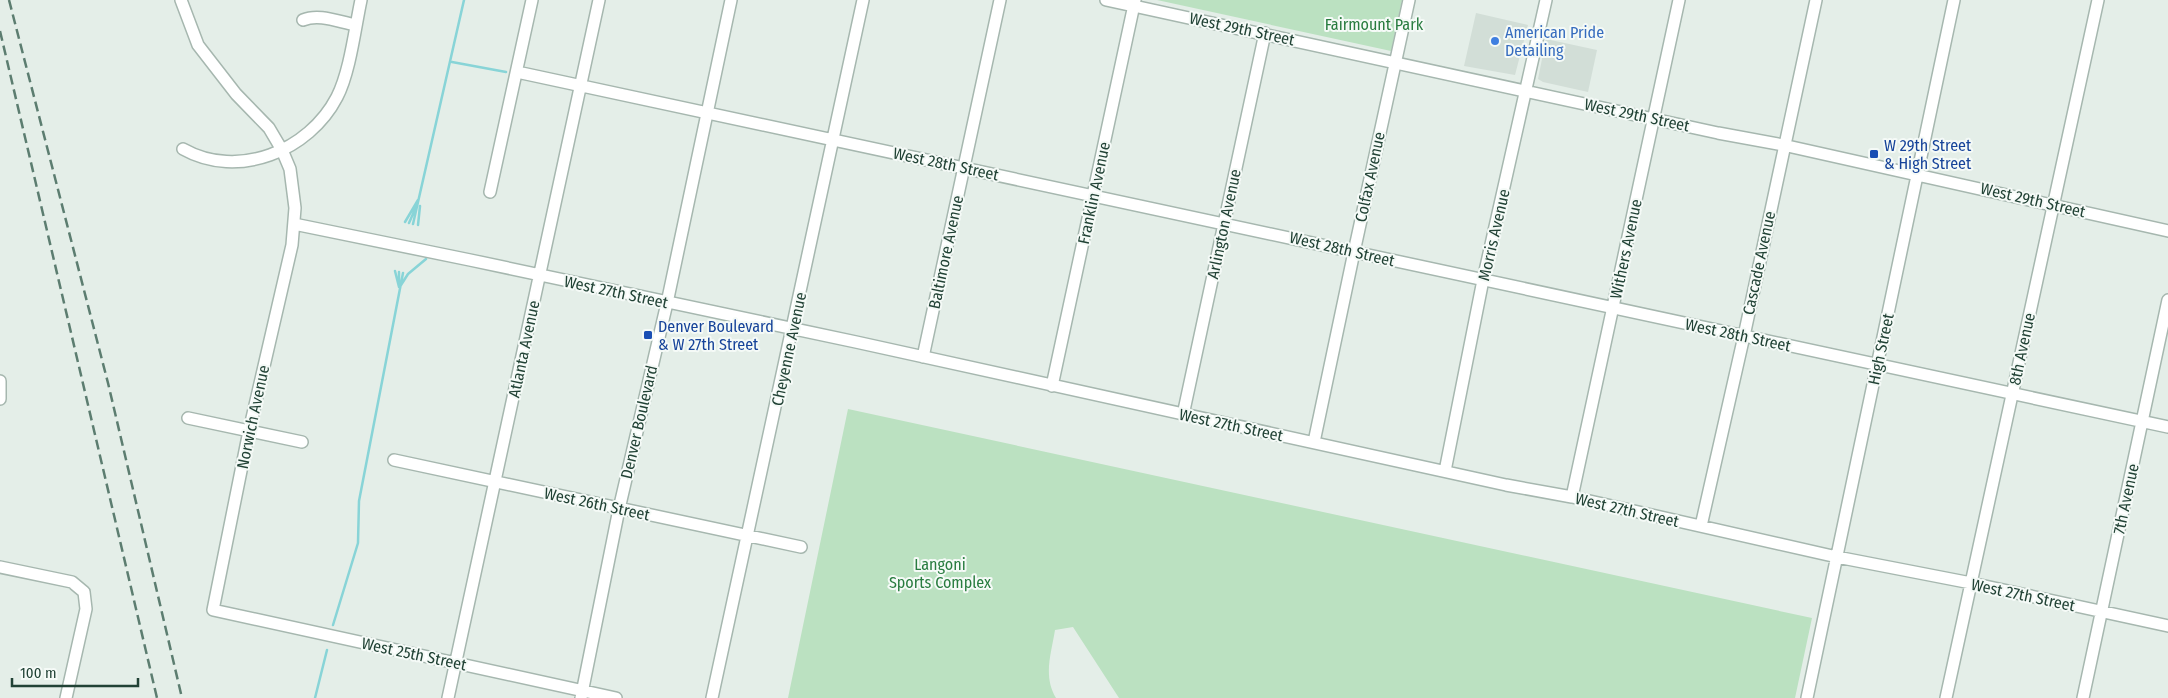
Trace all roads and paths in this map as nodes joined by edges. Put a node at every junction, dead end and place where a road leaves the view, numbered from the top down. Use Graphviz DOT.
graph roads {
  1 [pos="181,0"];
  2 [pos="361,0"];
  3 [pos="532,0"];
  4 [pos="599,0"];
  5 [pos="731,0"];
  6 [pos="863,0"];
  7 [pos="1000,0"];
  8 [pos="1106,0"];
  9 [pos="1409,0"];
  10 [pos="1546,0"];
  11 [pos="1679,0"];
  12 [pos="1816,0"];
  13 [pos="1954,0"];
  14 [pos="2098,0"];
  15 [pos="1134,3"];
  16 [pos="303,20"];
  17 [pos="356,25"];
  18 [pos="1265,33"];
  19 [pos="1395,62"];
  20 [pos="516,72"];
  21 [pos="580,85"];
  22 [pos="1527,92"];
  23 [pos="707,112"];
  24 [pos="1654,118"];
  25 [pos="833,140"];
  26 [pos="1784,145"];
  27 [pos="183,149"];
  28 [pos="282,150"];
  29 [pos="964,167"];
  30 [pos="1918,175"];
  31 [pos="490,192"];
  32 [pos="1094,195"];
  33 [pos="2054,205"];
  34 [pos="294,224"];
  35 [pos="1224,224"];
  36 [pos="2168,231"];
  37 [pos="1354,252"];
  38 [pos="540,275"];
  39 [pos="1483,280"];
  40 [pos="2168,300"];
  41 [pos="667,302"];
  42 [pos="1614,308"];
  43 [pos="793,330"];
  44 [pos="1744,336"];
  45 [pos="923,357"];
  46 [pos="1878,366"];
  47 [pos="1,382"];
  48 [pos="1052,386"];
  49 [pos="2012,394"];
  50 [pos="0,400"];
  51 [pos="1183,415"];
  52 [pos="188,418"];
  53 [pos="2143,421"];
  54 [pos="2168,427"];
  55 [pos="249,431"];
  56 [pos="302,442"];
  57 [pos="1314,442"];
  58 [pos="394,460"];
  59 [pos="1445,471"];
  60 [pos="496,481"];
  61 [pos="1572,497"];
  62 [pos="619,509"];
  63 [pos="1701,526"];
  64 [pos="747,536"];
  65 [pos="801,547"];
  66 [pos="1836,557"];
  67 [pos="0,567"];
  68 [pos="1971,583"];
  69 [pos="213,610"];
  70 [pos="2101,612"];
  71 [pos="2168,626"];
  72 [pos="456,662"];
  73 [pos="582,694"];
  74 [pos="66,698"];
  75 [pos="448,698"];
  76 [pos="616,698"];
  77 [pos="712,698"];
  78 [pos="1807,698"];
  79 [pos="1946,698"];
  80 [pos="2083,698"];
  1 -- 28 [label="street, Norwich Avenue"];
  2 -- 17 [label="street"];
  3 -- 20 [label="street"];
  4 -- 21 [label="street, Atlanta Avenue"];
  5 -- 23 [label="street, Denver Boulevard"];
  6 -- 25 [label="street, Cheyenne Avenue"];
  7 -- 29 [label="street, Baltimore Avenue"];
  8 -- 15 [label="street, West 29th Street"];
  9 -- 19 [label="street, Colfax Avenue"];
  10 -- 22 [label="street, Morris Avenue"];
  11 -- 24 [label="street, Withers Avenue"];
  12 -- 26 [label="street, Cascade Avenue"];
  13 -- 30 [label="street, High Street"];
  14 -- 33 [label="street, 8th Avenue"];
  15 -- 18 [label="street, West 29th Street"];
  15 -- 32 [label="street, Franklin Avenue"];
  16 -- 17 [label="street"];
  17 -- 28 [label="street"];
  18 -- 19 [label="street, West 29th Street"];
  18 -- 35 [label="street, Arlington Avenue"];
  19 -- 22 [label="street, West 29th Street"];
  19 -- 37 [label="street, Colfax Avenue"];
  20 -- 21 [label="street, West 28th Street"];
  20 -- 31 [label="street"];
  21 -- 23 [label="street, West 28th Street"];
  21 -- 38 [label="street, Atlanta Avenue"];
  22 -- 24 [label="street, West 29th Street"];
  22 -- 39 [label="street, Morris Avenue"];
  23 -- 25 [label="street, West 28th Street"];
  23 -- 41 [label="street, Denver Boulevard"];
  24 -- 26 [label="street, West 29th Street"];
  24 -- 42 [label="street, Withers Avenue"];
  25 -- 29 [label="street, West 28th Street"];
  25 -- 43 [label="street, Cheyenne Avenue"];
  26 -- 30 [label="street, West 29th Street"];
  26 -- 44 [label="street, Cascade Avenue"];
  27 -- 28 [label="street"];
  28 -- 34 [label="street, Norwich Avenue"];
  29 -- 32 [label="street, West 28th Street"];
  29 -- 45 [label="street, Baltimore Avenue"];
  30 -- 33 [label="street, West 29th Street"];
  30 -- 46 [label="street, High Street"];
  32 -- 35 [label="street, West 28th Street"];
  32 -- 48 [label="street, Franklin Avenue"];
  33 -- 36 [label="street, West 29th Street"];
  33 -- 49 [label="street, 8th Avenue"];
  34 -- 38 [label="street, West 27th Street"];
  34 -- 55 [label="street, Norwich Avenue"];
  35 -- 37 [label="street, West 28th Street"];
  35 -- 51 [label="street, Arlington Avenue"];
  37 -- 39 [label="street, West 28th Street"];
  37 -- 57 [label="street, Colfax Avenue"];
  38 -- 41 [label="street, West 27th Street"];
  38 -- 60 [label="street, Atlanta Avenue"];
  39 -- 42 [label="street, West 28th Street"];
  39 -- 59 [label="street, Morris Avenue"];
  40 -- 53 [label="street, 7th Avenue"];
  41 -- 43 [label="street, West 27th Street"];
  41 -- 62 [label="street, Denver Boulevard"];
  42 -- 44 [label="street, West 28th Street"];
  42 -- 61 [label="street, Withers Avenue"];
  43 -- 45 [label="street, West 27th Street"];
  43 -- 64 [label="street, Cheyenne Avenue"];
  44 -- 46 [label="street, West 28th Street"];
  44 -- 63 [label="street, Cascade Avenue"];
  45 -- 48 [label="street, West 27th Street"];
  46 -- 49 [label="street, West 28th Street"];
  46 -- 66 [label="street, High Street"];
  47 -- 50 [label="street"];
  48 -- 51 [label="street, West 27th Street"];
  49 -- 53 [label="street, West 28th Street"];
  49 -- 68 [label="street, 8th Avenue"];
  51 -- 57 [label="street, West 27th Street"];
  52 -- 55 [label="street"];
  53 -- 54 [label="street, West 28th Street"];
  53 -- 70 [label="street, 7th Avenue"];
  55 -- 56 [label="street"];
  55 -- 69 [label="street, Norwich Avenue"];
  57 -- 59 [label="street, West 27th Street"];
  58 -- 60 [label="street, West 26th Street"];
  59 -- 61 [label="street, West 27th Street"];
  60 -- 62 [label="street, West 26th Street"];
  60 -- 72 [label="street, Atlanta Avenue"];
  61 -- 63 [label="street, West 27th Street"];
  62 -- 64 [label="street, West 26th Street"];
  62 -- 73 [label="street, Denver Boulevard"];
  63 -- 66 [label="street, West 27th Street"];
  64 -- 65 [label="street, West 26th Street"];
  64 -- 77 [label="street, Cheyenne Avenue"];
  66 -- 68 [label="street, West 27th Street"];
  66 -- 78 [label="street, High Street"];
  67 -- 74 [label="street"];
  68 -- 70 [label="street, West 27th Street"];
  68 -- 79 [label="street, 8th Avenue"];
  69 -- 72 [label="street, West 25th Street"];
  70 -- 71 [label="street, West 27th Street"];
  70 -- 80 [label="street, 7th Avenue"];
  72 -- 73 [label="street, West 25th Street"];
  72 -- 75 [label="street, Atlanta Avenue"];
  73 -- 76 [label="street, West 25th Street"];
}
